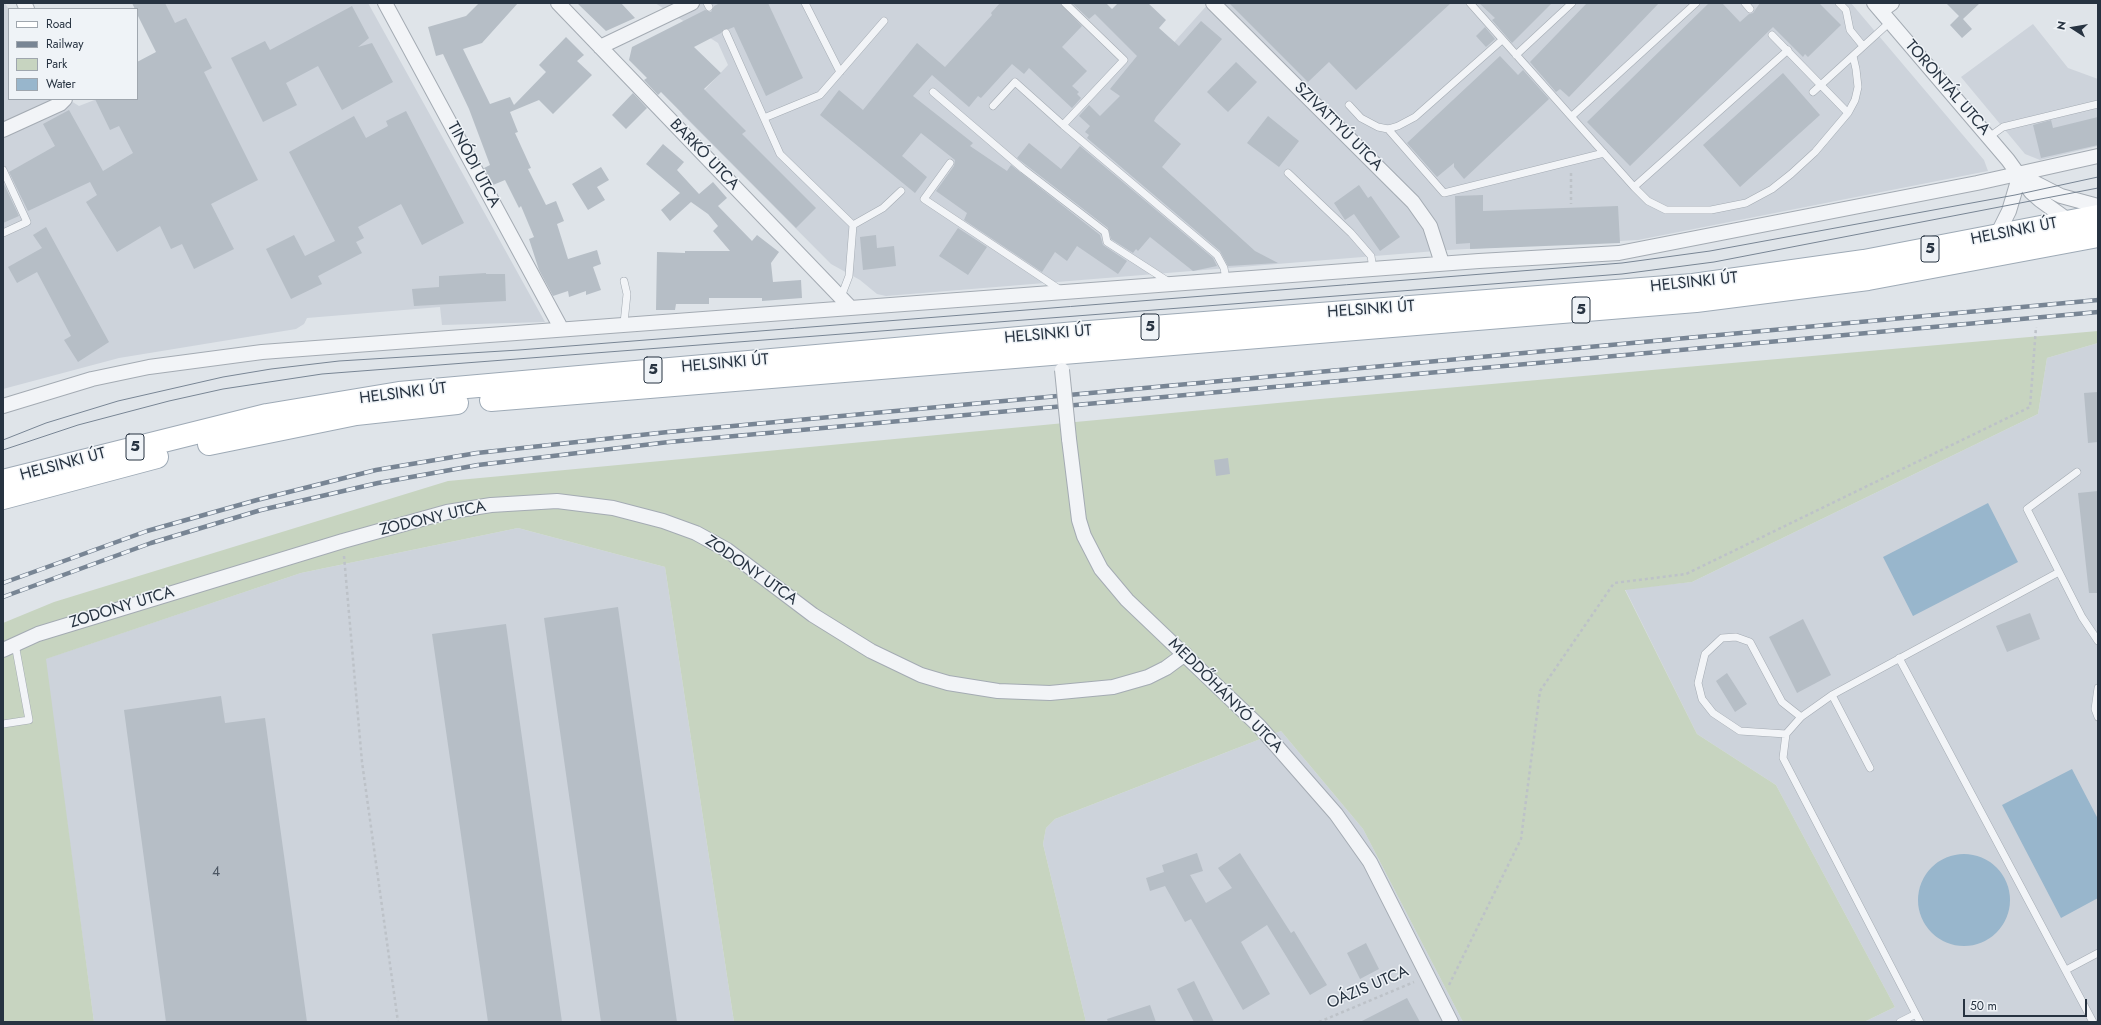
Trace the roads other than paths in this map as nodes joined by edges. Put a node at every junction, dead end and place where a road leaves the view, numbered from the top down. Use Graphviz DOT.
graph roads {
  1 [pos="385,3"];
  2 [pos="558,3"];
  3 [pos="692,3"];
  4 [pos="805,3"];
  5 [pos="1065,3"];
  6 [pos="1213,3"];
  7 [pos="1470,3"];
  8 [pos="1572,3"];
  9 [pos="1696,3"];
  10 [pos="1839,3"];
  11 [pos="1884,10"];
  12 [pos="884,21"];
  13 [pos="726,33"];
  14 [pos="1772,35"];
  15 [pos="1502,40"];
  16 [pos="1864,46"];
  17 [pos="600,47"];
  18 [pos="1788,50"];
  19 [pos="1516,55"];
  20 [pos="1853,56"];
  21 [pos="840,72"];
  22 [pos="1822,84"];
  23 [pos="932,92"];
  24 [pos="1813,92"];
  25 [pos="64,100"];
  26 [pos="2098,104"];
  27 [pos="1349,105"];
  28 [pos="993,106"];
  29 [pos="1848,113"];
  30 [pos="1572,116"];
  31 [pos="764,118"];
  32 [pos="1063,125"];
  33 [pos="1388,129"];
  34 [pos="3,130"];
  35 [pos="1989,137"];
  36 [pos="1604,153"];
  37 [pos="2098,156"];
  38 [pos="950,163"];
  39 [pos="3,170"];
  40 [pos="1288,174"];
  41 [pos="2020,174"];
  42 [pos="1634,187"];
  43 [pos="901,191"];
  44 [pos="2098,206"];
  45 [pos="2098,216"];
  46 [pos="2070,221"];
  47 [pos="853,225"];
  48 [pos="3,234"];
  49 [pos="1996,236"];
  50 [pos="2095,236"];
  51 [pos="1442,263"];
  52 [pos="1373,269"];
  53 [pos="1226,279"];
  54 [pos="624,281"];
  55 [pos="1171,283"];
  56 [pos="1064,292"];
  57 [pos="846,302"];
  58 [pos="624,323"];
  59 [pos="560,328"];
  60 [pos="1076,333"];
  61 [pos="1040,336"];
  62 [pos="1061,362"];
  63 [pos="3,406"];
  64 [pos="2077,472"];
  65 [pos="3,481"];
  66 [pos="3,498"];
  67 [pos="2059,572"];
  68 [pos="2098,641"];
  69 [pos="9,647"];
  70 [pos="1185,654"];
  71 [pos="1899,658"];
  72 [pos="2098,688"];
  73 [pos="1832,695"];
  74 [pos="1801,717"];
  75 [pos="2098,717"];
  76 [pos="3,724"];
  77 [pos="1786,734"];
  78 [pos="1870,768"];
  79 [pos="2098,953"];
  80 [pos="2066,970"];
  81 [pos="1916,1014"];
  82 [pos="1451,1022"];
  83 [pos="1900,1022"];
  84 [pos="1920,1022"];
  85 [pos="2093,1022"];
  1 -- 59 [label="street, TINÓDI UTCA"];
  2 -- 17 [label="street, BARKÓ UTCA"];
  3 -- 17 [label="street"];
  4 -- 21 [label="lane"];
  5 -- 32 [label="lane"];
  6 -- 51 [label="street, SZIVATTYÚ UTCA"];
  7 -- 15 [label="lane"];
  8 -- 19 [label="lane"];
  9 -- 30 [label="lane"];
  10 -- 16 [label="lane"];
  11 -- 16 [label="lane"];
  11 -- 35 [label="street, TORONTÁL UTCA"];
  12 -- 21 [label="lane"];
  13 -- 31 [label="lane"];
  14 -- 18 [label="lane"];
  15 -- 19 [label="lane"];
  15 -- 33 [label="lane"];
  16 -- 20 [label="lane"];
  17 -- 57 [label="street, BARKÓ UTCA"];
  18 -- 22 [label="lane"];
  18 -- 42 [label="lane"];
  19 -- 30 [label="lane"];
  20 -- 22 [label="lane"];
  20 -- 29 [label="lane"];
  21 -- 31 [label="lane"];
  22 -- 24 [label="lane"];
  22 -- 29 [label="lane"];
  23 -- 55 [label="lane"];
  25 -- 34 [label="street"];
  26 -- 35 [label="lane"];
  27 -- 33 [label="lane"];
  28 -- 32 [label="lane"];
  29 -- 42 [label="lane"];
  30 -- 36 [label="lane"];
  31 -- 47 [label="lane"];
  32 -- 53 [label="lane"];
  33 -- 36 [label="lane"];
  35 -- 41 [label="street, TORONTÁL UTCA"];
  36 -- 42 [label="lane"];
  37 -- 41 [label="street"];
  38 -- 56 [label="lane"];
  39 -- 48 [label="lane"];
  40 -- 52 [label="lane"];
  41 -- 44 [label="street, TORONTÁL UTCA"];
  41 -- 46 [label="street, TORONTÁL UTCA"];
  41 -- 49 [label="street"];
  41 -- 51 [label="street"];
  43 -- 47 [label="lane"];
  45 -- 46 [label="main road, HELSINKI ÚT / 5"];
  46 -- 49 [label="main road, HELSINKI ÚT / 5"];
  46 -- 50 [label="street, TORONTÁL UTCA"];
  47 -- 57 [label="lane"];
  49 -- 60 [label="main road, HELSINKI ÚT / 5"];
  50 -- 62 [label="main road, HELSINKI ÚT / 5"];
  51 -- 52 [label="street"];
  52 -- 53 [label="street"];
  53 -- 55 [label="street"];
  54 -- 58 [label="lane"];
  55 -- 56 [label="street"];
  56 -- 57 [label="street"];
  57 -- 58 [label="street"];
  58 -- 59 [label="street"];
  59 -- 63 [label="street"];
  60 -- 61 [label="main road, HELSINKI ÚT / 5"];
  60 -- 62 [label="main road"];
  61 -- 62 [label="main road"];
  61 -- 65 [label="main road, HELSINKI ÚT / 5"];
  62 -- 66 [label="main road, HELSINKI ÚT / 5"];
  62 -- 70 [label="street, MEDDŐHÁNYÓ UTCA, bridge"];
  64 -- 67 [label="lane"];
  67 -- 68 [label="lane"];
  67 -- 71 [label="lane"];
  69 -- 70 [label="street, ZODONY UTCA"];
  69 -- 76 [label="lane"];
  70 -- 82 [label="street, MEDDŐHÁNYÓ UTCA"];
  71 -- 73 [label="lane"];
  71 -- 80 [label="lane"];
  72 -- 75 [label="lane"];
  73 -- 74 [label="lane"];
  73 -- 78 [label="lane"];
  74 -- 77 [label="lane"];
  74 -- 77 [label="lane"];
  77 -- 81 [label="lane"];
  79 -- 80 [label="lane"];
  80 -- 85 [label="lane"];
  81 -- 83 [label="lane"];
  81 -- 84 [label="lane"];
}
